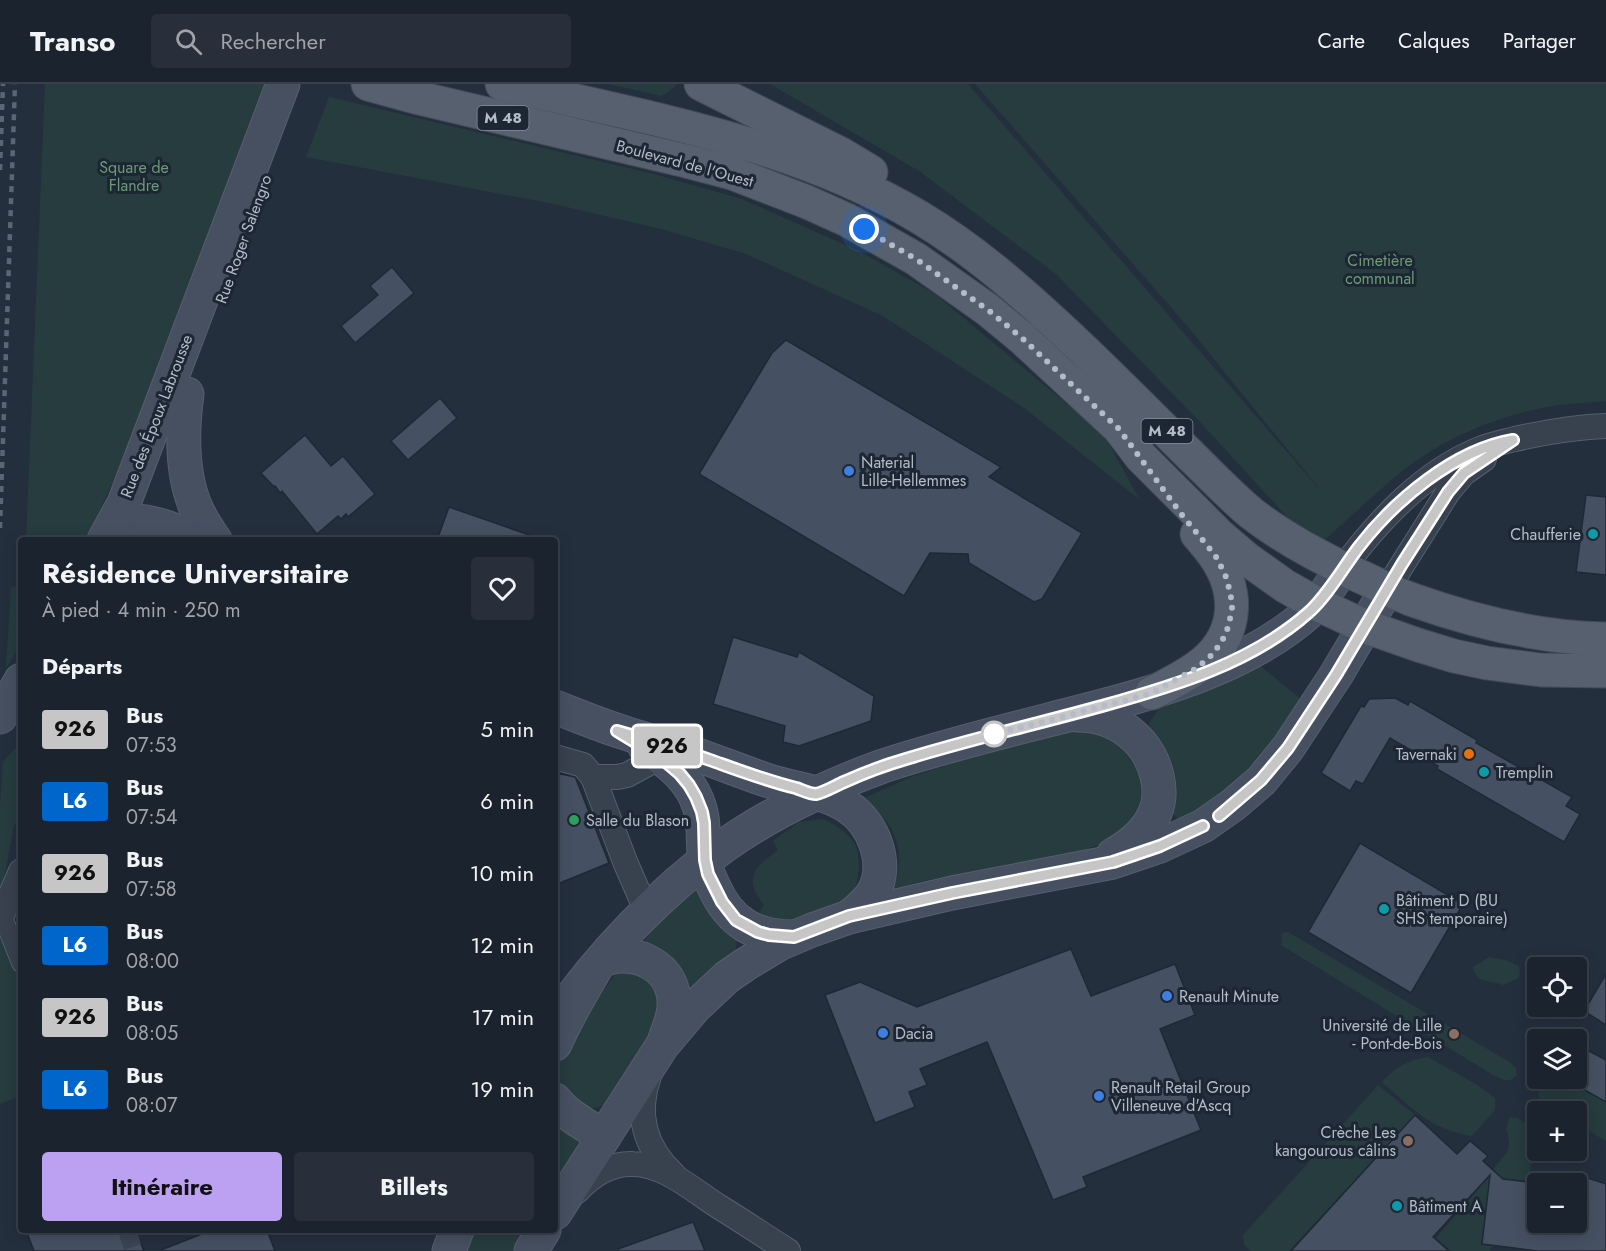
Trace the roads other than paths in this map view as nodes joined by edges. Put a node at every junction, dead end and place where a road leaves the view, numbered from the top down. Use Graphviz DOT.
graph roads {
  1 [pos="293,84"];
  2 [pos="368,84"];
  3 [pos="502,84"];
  4 [pos="700,84"];
  5 [pos="1004,277"];
  6 [pos="203,294"];
  7 [pos="188,394"];
  8 [pos="1606,426"];
  9 [pos="1119,429"];
  10 [pos="1513,440"];
  11 [pos="1141,457"];
  12 [pos="119,535"];
  13 [pos="189,537"];
  14 [pos="213,537"];
  15 [pos="1330,586"];
  16 [pos="1376,608"];
  17 [pos="1606,639"];
  18 [pos="1606,650"];
  19 [pos="1606,671"];
  20 [pos="18,685"];
  21 [pos="1152,693"];
  22 [pos="18,697"];
  23 [pos="558,708"];
  24 [pos="1068,716"];
  25 [pos="0,717"];
  26 [pos="617,731"];
  27 [pos="660,757"];
  28 [pos="558,758"];
  29 [pos="593,777"];
  30 [pos="816,794"];
  31 [pos="705,860"];
  32 [pos="1090,867"];
  33 [pos="18,878"];
  34 [pos="647,912"];
  35 [pos="2,915"];
  36 [pos="849,916"];
  37 [pos="794,937"];
  38 [pos="18,955"];
  39 [pos="600,962"];
  40 [pos="558,1016"];
  41 [pos="558,1038"];
  42 [pos="662,1046"];
  43 [pos="558,1104"];
  44 [pos="604,1137"];
  45 [pos="658,1169"];
  46 [pos="683,1183"];
  47 [pos="558,1208"];
  48 [pos="558,1217"];
  49 [pos="456,1233"];
  50 [pos="544,1233"];
  51 [pos="449,1251"];
  52 [pos="532,1251"];
  53 [pos="788,1251"];
  1 -- 6 [label="main road, Rue Roger Salengro"];
  1 -- 7 [label="main road, Rue Roger Salengro"];
  2 -- 9 [label="main road, Boulevard de l'Ouest / M 48"];
  3 -- 5 [label="main road, Boulevard de l'Ouest / M 48"];
  4 -- 5 [label="main road"];
  5 -- 15 [label="main road, Boulevard de l'Ouest / M 48"];
  6 -- 12 [label="main road, Rue des Époux Labrousse"];
  7 -- 12 [label="main road, Rue des Époux Labrousse"];
  7 -- 14 [label="main road"];
  8 -- 10 [label="street"];
  9 -- 11 [label="main road, Boulevard de l'Ouest / M 48"];
  9 -- 15 [label="main road"];
  10 -- 15 [label="street"];
  10 -- 16 [label="street"];
  11 -- 15 [label="main road, Boulevard de l'Ouest / M 48"];
  11 -- 21 [label="main road"];
  12 -- 13 [label="main road"];
  15 -- 16 [label="main road, Boulevard de l'Ouest / M 48"];
  15 -- 16 [label="main road, Boulevard de l'Ouest / M 48"];
  15 -- 21 [label="main road"];
  16 -- 17 [label="main road, Boulevard de l'Ouest / M 48"];
  16 -- 18 [label="main road"];
  16 -- 19 [label="main road, Boulevard de l'Ouest / M 48"];
  16 -- 32 [label="main road"];
  20 -- 25 [label="main road"];
  21 -- 24 [label="main road"];
  22 -- 25 [label="main road"];
  23 -- 26 [label="main road"];
  24 -- 30 [label="main road"];
  24 -- 32 [label="main road"];
  26 -- 27 [label="main road"];
  26 -- 30 [label="main road"];
  27 -- 29 [label="street"];
  27 -- 31 [label="main road"];
  28 -- 29 [label="street"];
  29 -- 34 [label="street"];
  30 -- 31 [label="main road"];
  30 -- 36 [label="main road"];
  30 -- 37 [label="main road"];
  31 -- 34 [label="main road"];
  31 -- 37 [label="main road"];
  32 -- 36 [label="main road"];
  33 -- 35 [label="street"];
  34 -- 39 [label="main road"];
  35 -- 38 [label="street"];
  36 -- 37 [label="main road"];
  37 -- 42 [label="main road"];
  39 -- 40 [label="main road"];
  39 -- 41 [label="main road"];
  39 -- 42 [label="main road"];
  42 -- 44 [label="main road"];
  42 -- 46 [label="street"];
  43 -- 44 [label="main road"];
  44 -- 45 [label="street"];
  44 -- 47 [label="main road"];
  45 -- 46 [label="street"];
  45 -- 48 [label="street"];
  46 -- 53 [label="street"];
  49 -- 51 [label="main road"];
  50 -- 52 [label="main road"];
}
